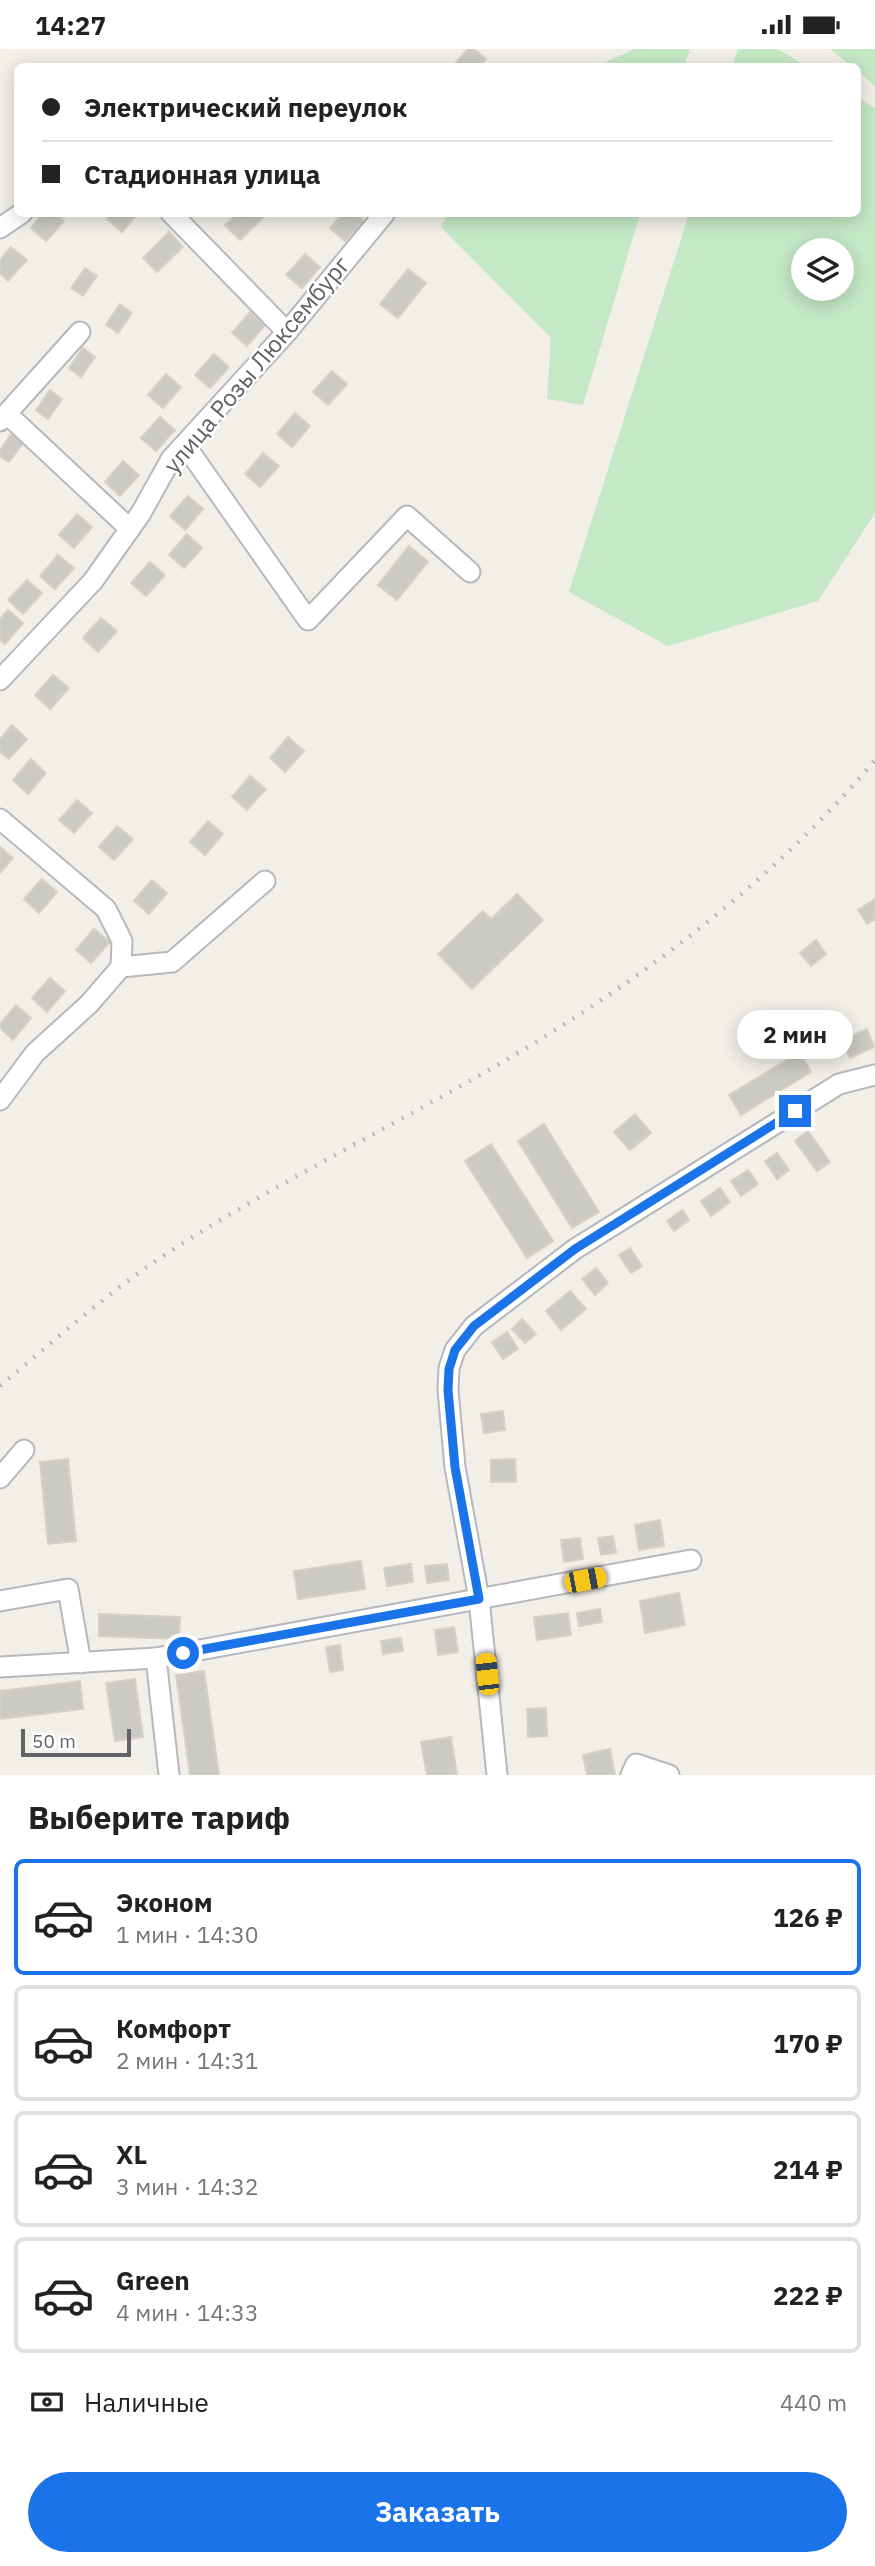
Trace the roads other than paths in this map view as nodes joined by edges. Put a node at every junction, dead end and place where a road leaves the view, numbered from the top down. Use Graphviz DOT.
graph roads {
  1 [pos="16,217"];
  2 [pos="175,217"];
  3 [pos="381,217"];
  4 [pos="0,228"];
  5 [pos="80,332"];
  6 [pos="287,333"];
  7 [pos="3,417"];
  8 [pos="184,445"];
  9 [pos="130,529"];
  10 [pos="470,572"];
  11 [pos="0,680"];
  12 [pos="0,820"];
  13 [pos="265,881"];
  14 [pos="121,967"];
  15 [pos="875,1075"];
  16 [pos="0,1100"];
  17 [pos="24,1450"];
  18 [pos="0,1478"];
  19 [pos="691,1560"];
  20 [pos="479,1599"];
  21 [pos="0,1601"];
  22 [pos="156,1658"];
  23 [pos="81,1663"];
  24 [pos="0,1667"];
  25 [pos="169,1775"];
  26 [pos="497,1775"];
  27 [pos="631,1775"];
  28 [pos="669,1775"];
  1 -- 4 [label="street"];
  2 -- 6 [label="street"];
  3 -- 6 [label="street, улица Розы Люксембург"];
  5 -- 7 [label="street"];
  6 -- 8 [label="street, улица Розы Люксембург"];
  7 -- 9 [label="street"];
  8 -- 9 [label="street, улица Розы Люксембург"];
  8 -- 10 [label="street"];
  9 -- 11 [label="street, улица Розы Люксембург"];
  12 -- 14 [label="street"];
  13 -- 14 [label="street"];
  14 -- 16 [label="street"];
  15 -- 20 [label="street"];
  17 -- 18 [label="street"];
  19 -- 20 [label="street"];
  20 -- 22 [label="street"];
  20 -- 26 [label="street"];
  21 -- 23 [label="street"];
  22 -- 23 [label="street"];
  22 -- 25 [label="street"];
  23 -- 24 [label="street"];
  27 -- 28 [label="street"];
}
